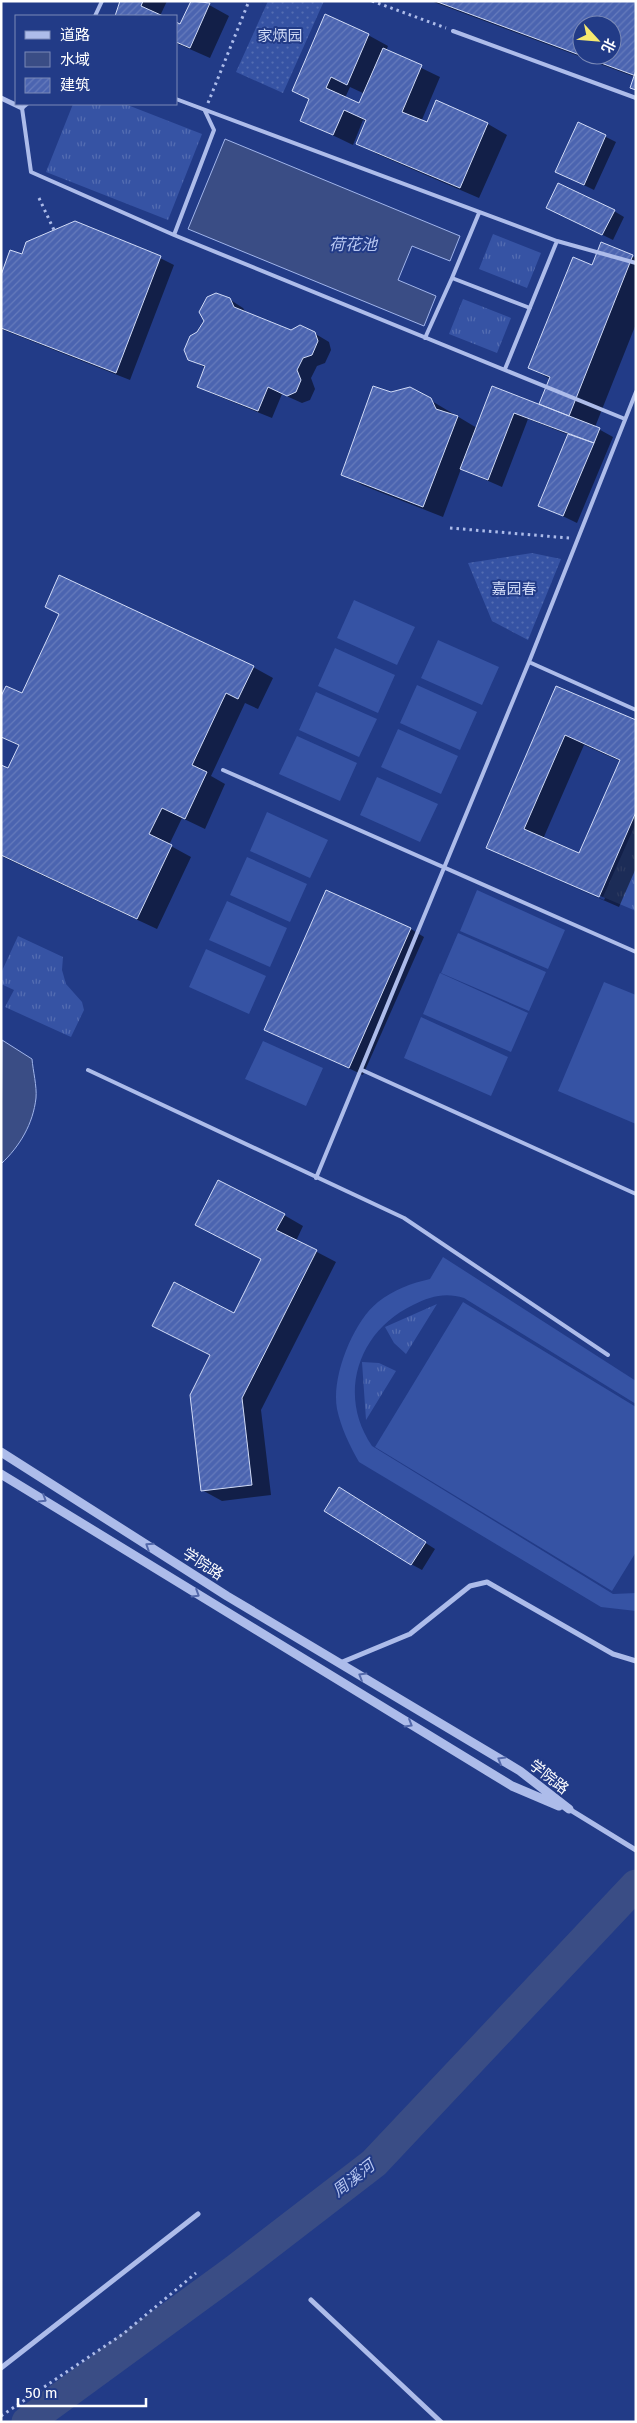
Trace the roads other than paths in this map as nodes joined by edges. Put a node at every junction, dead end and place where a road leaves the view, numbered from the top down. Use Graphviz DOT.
graph roads {
  1 [pos="102,1"];
  2 [pos="95,15"];
  3 [pos="453,31"];
  4 [pos="1,98"];
  5 [pos="636,98"];
  6 [pos="178,100"];
  7 [pos="15,105"];
  8 [pos="16,105"];
  9 [pos="26,105"];
  10 [pos="22,108"];
  11 [pos="205,111"];
  12 [pos="479,212"];
  13 [pos="174,234"];
  14 [pos="557,241"];
  15 [pos="636,263"];
  16 [pos="452,278"];
  17 [pos="530,308"];
  18 [pos="425,338"];
  19 [pos="505,369"];
  20 [pos="636,392"];
  21 [pos="625,419"];
  22 [pos="529,662"];
  23 [pos="636,710"];
  24 [pos="224,770"];
  25 [pos="443,868"];
  26 [pos="636,952"];
  27 [pos="88,1070"];
  28 [pos="362,1070"];
  29 [pos="316,1178"];
  30 [pos="636,1194"];
  31 [pos="608,1355"];
  32 [pos="1,1452"];
  33 [pos="1,1474"];
  34 [pos="636,1661"];
  35 [pos="340,1663"];
  36 [pos="569,1810"];
  37 [pos="636,1850"];
  38 [pos="198,2214"];
  39 [pos="311,2300"];
  40 [pos="1,2368"];
  41 [pos="441,2422"];
  1 -- 2 [label="lane"];
  3 -- 5 [label="lane"];
  4 -- 7 [label="street"];
  6 -- 11 [label="lane"];
  8 -- 10 [label="street"];
  9 -- 10 [label="lane"];
  10 -- 13 [label="lane"];
  11 -- 12 [label="lane"];
  11 -- 13 [label="lane"];
  12 -- 14 [label="lane"];
  12 -- 16 [label="lane"];
  13 -- 18 [label="lane"];
  14 -- 15 [label="lane"];
  14 -- 17 [label="lane"];
  16 -- 17 [label="lane"];
  16 -- 18 [label="lane"];
  17 -- 19 [label="lane"];
  18 -- 19 [label="lane"];
  19 -- 21 [label="lane"];
  20 -- 21 [label="lane"];
  21 -- 22 [label="lane"];
  22 -- 23 [label="lane"];
  22 -- 25 [label="lane"];
  24 -- 25 [label="lane"];
  25 -- 26 [label="lane"];
  25 -- 28 [label="lane"];
  27 -- 29 [label="lane"];
  28 -- 29 [label="lane"];
  28 -- 30 [label="lane"];
  29 -- 31 [label="lane"];
  35 -- 32 [label="street, 学院路, one-way"];
  33 -- 36 [label="street, 学院路, one-way"];
  34 -- 35 [label="street"];
  36 -- 35 [label="street, 学院路, one-way"];
  36 -- 37 [label="street"];
  38 -- 40 [label="street"];
  39 -- 41 [label="street"];
}
